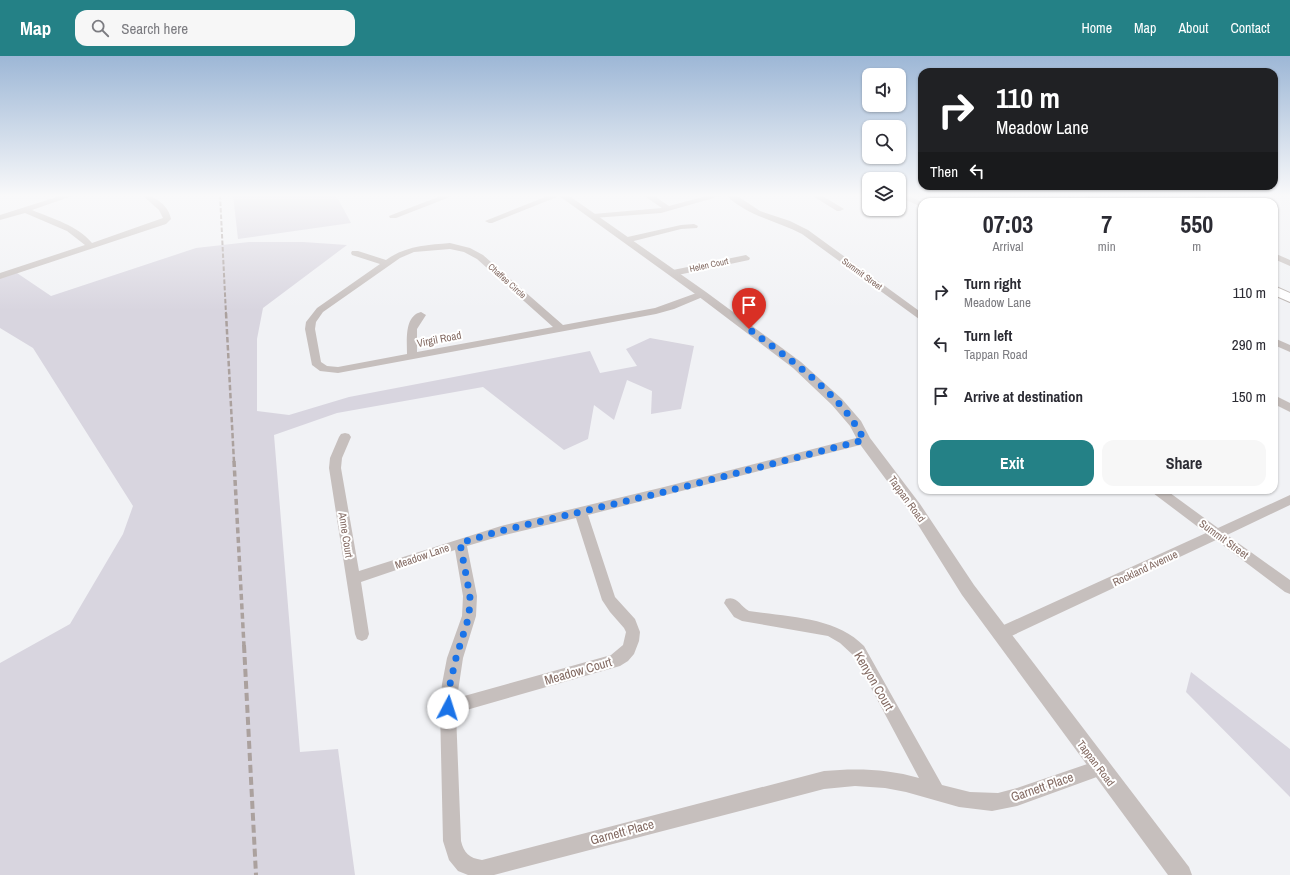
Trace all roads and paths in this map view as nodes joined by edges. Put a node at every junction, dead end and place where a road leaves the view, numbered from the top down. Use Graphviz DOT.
graph roads {
  1 [pos="78,233"];
  2 [pos="130,233"];
  3 [pos="616,233"];
  4 [pos="655,233"];
  5 [pos="806,233"];
  6 [pos="626,240"];
  7 [pos="90,246"];
  8 [pos="354,253"];
  9 [pos="746,258"];
  10 [pos="1278,258"];
  11 [pos="1290,263"];
  12 [pos="386,264"];
  13 [pos="673,273"];
  14 [pos="0,276"];
  15 [pos="1278,292"];
  16 [pos="702,294"];
  17 [pos="1290,298"];
  18 [pos="918,314"];
  19 [pos="421,315"];
  20 [pos="561,329"];
  21 [pos="1278,343"];
  22 [pos="1290,349"];
  23 [pos="412,357"];
  24 [pos="1278,401"];
  25 [pos="1290,408"];
  26 [pos="345,438"];
  27 [pos="864,440"];
  28 [pos="1162,494"];
  29 [pos="1290,500"];
  30 [pos="581,512"];
  31 [pos="1218,535"];
  32 [pos="460,543"];
  33 [pos="353,579"];
  34 [pos="1290,588"];
  35 [pos="731,603"];
  36 [pos="362,634"];
  37 [pos="1000,634"];
  38 [pos="448,708"];
  39 [pos="1099,768"];
  40 [pos="936,792"];
  41 [pos="1181,875"];
  1 -- 7 [label="street"];
  2 -- 7 [label="street"];
  3 -- 6 [label="street, Tappan Road"];
  4 -- 6 [label="street"];
  5 -- 18 [label="street, Summit Street"];
  6 -- 13 [label="street, Tappan Road"];
  7 -- 14 [label="street"];
  8 -- 12 [label="street"];
  9 -- 13 [label="street, Helen Court"];
  10 -- 11 [label="street"];
  12 -- 20 [label="street, Chaffee Circle"];
  12 -- 23 [label="street, Virgil Road"];
  13 -- 16 [label="street, Tappan Road"];
  15 -- 17 [label="main road"];
  16 -- 20 [label="street, Virgil Road"];
  16 -- 27 [label="street, Tappan Road"];
  19 -- 23 [label="street"];
  20 -- 23 [label="street, Virgil Road"];
  21 -- 22 [label="street"];
  24 -- 25 [label="street"];
  26 -- 33 [label="street, Anne Court"];
  27 -- 30 [label="street, Meadow Lane"];
  27 -- 37 [label="street, Tappan Road"];
  28 -- 31 [label="street, Summit Street"];
  29 -- 31 [label="street, Rockland Avenue"];
  30 -- 32 [label="street, Meadow Lane"];
  30 -- 38 [label="street, Meadow Court"];
  31 -- 34 [label="street, Summit Street"];
  31 -- 37 [label="street, Rockland Avenue"];
  32 -- 33 [label="street, Meadow Lane"];
  32 -- 38 [label="street, Garnett Place"];
  33 -- 36 [label="street, Anne Court"];
  35 -- 40 [label="street, Kenyon Court"];
  37 -- 39 [label="street, Tappan Road"];
  38 -- 40 [label="street, Garnett Place"];
  39 -- 40 [label="street, Garnett Place"];
  39 -- 41 [label="street, Tappan Road"];
}
